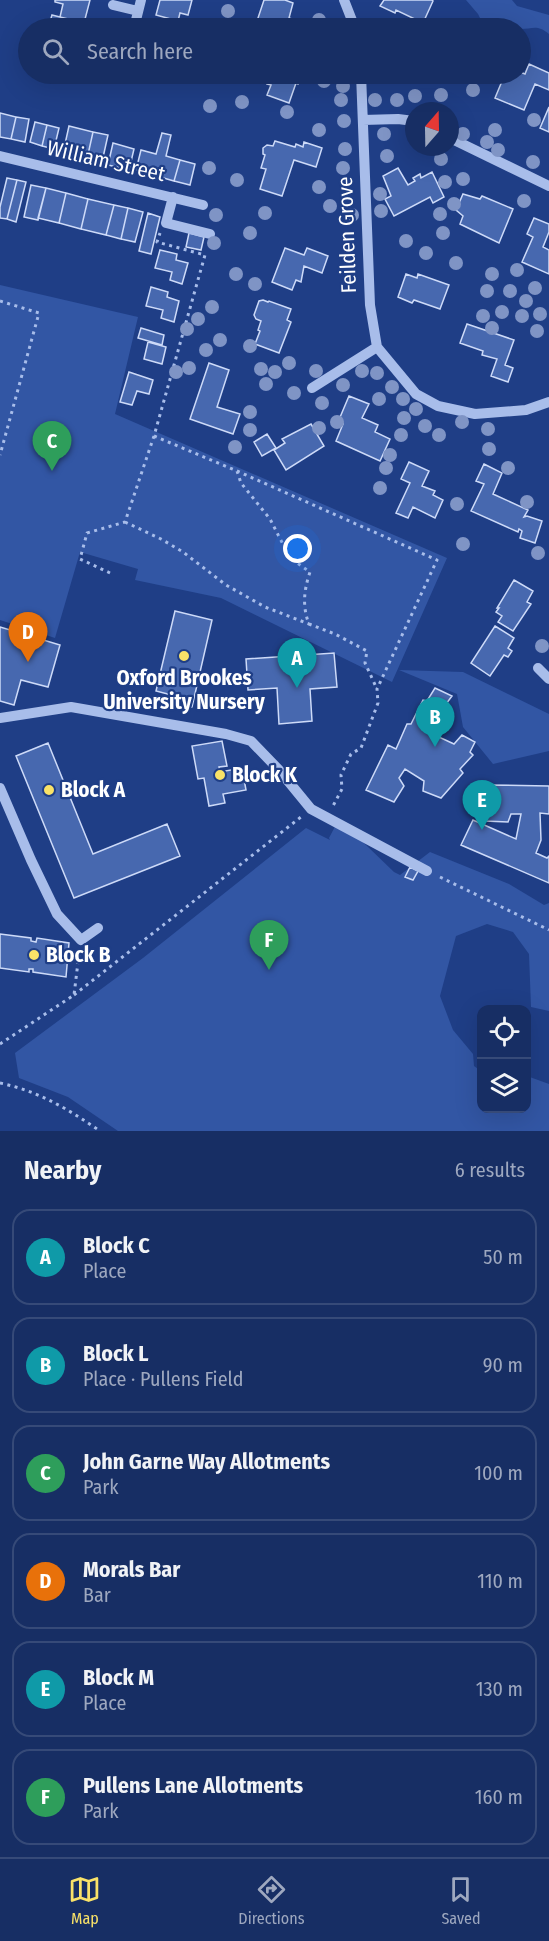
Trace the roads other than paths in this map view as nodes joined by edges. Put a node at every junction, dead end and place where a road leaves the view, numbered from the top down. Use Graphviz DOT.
graph roads {
  1 [pos="141,0"];
  2 [pos="344,0"];
  3 [pos="113,5"];
  4 [pos="138,11"];
  5 [pos="136,18"];
  6 [pos="351,18"];
  7 [pos="361,84"];
  8 [pos="363,120"];
  9 [pos="405,120"];
  10 [pos="459,142"];
  11 [pos="0,156"];
  12 [pos="549,186"];
  13 [pos="173,197"];
  14 [pos="203,205"];
  15 [pos="210,234"];
  16 [pos="377,347"];
  17 [pos="312,388"];
  18 [pos="549,402"];
  19 [pos="538,668"];
  20 [pos="549,679"];
  21 [pos="0,718"];
  22 [pos="0,788"];
  23 [pos="427,871"];
  24 [pos="98,928"];
  1 -- 4 [label="street"];
  2 -- 6 [label="street"];
  3 -- 4 [label="street"];
  4 -- 5 [label="street"];
  7 -- 8 [label="street, Feilden Grove"];
  8 -- 9 [label="street"];
  8 -- 16 [label="street, Feilden Grove"];
  10 -- 12 [label="street"];
  11 -- 13 [label="street, William Street"];
  13 -- 14 [label="street, William Street"];
  13 -- 15 [label="street"];
  16 -- 17 [label="street"];
  16 -- 18 [label="street"];
  19 -- 20 [label="street"];
  21 -- 23 [label="street"];
  22 -- 24 [label="street"];
}
